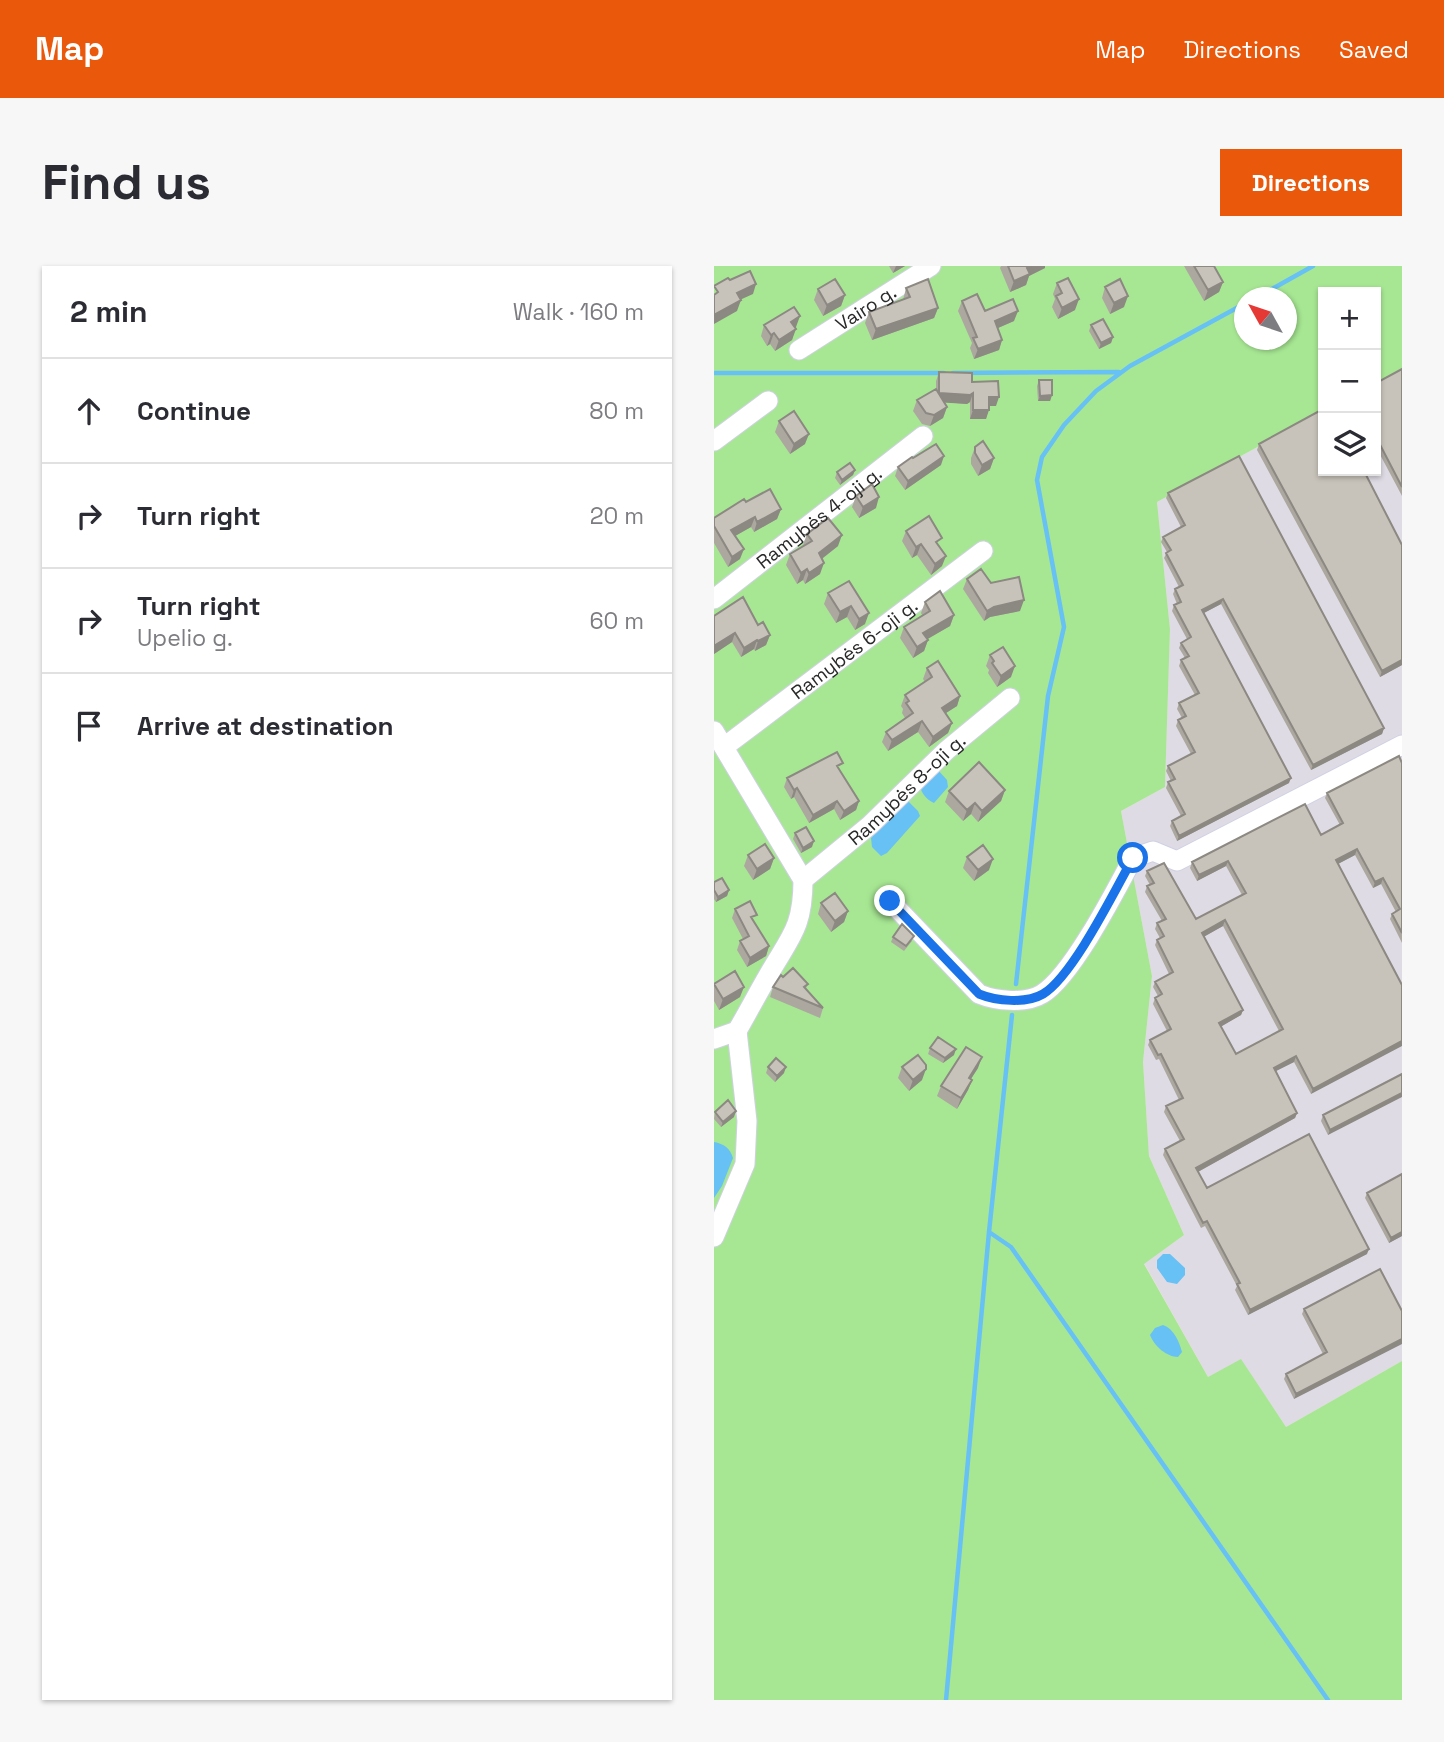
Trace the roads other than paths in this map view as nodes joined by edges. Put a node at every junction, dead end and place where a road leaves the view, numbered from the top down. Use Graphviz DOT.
graph roads {
  1 [pos="931,266"];
  2 [pos="799,349"];
  3 [pos="768,401"];
  4 [pos="923,436"];
  5 [pos="714,441"];
  6 [pos="983,551"];
  7 [pos="714,599"];
  8 [pos="1010,698"];
  9 [pos="719,739"];
  10 [pos="1402,745"];
  11 [pos="803,880"];
  12 [pos="890,901"];
  13 [pos="737,1031"];
  14 [pos="714,1039"];
  15 [pos="714,1237"];
  1 -- 2 [label="street, Vairo g."];
  3 -- 5 [label="street"];
  4 -- 7 [label="street, Ramybės 4-oji g."];
  6 -- 9 [label="street, Ramybės 6-oji g."];
  8 -- 11 [label="street, Ramybės 8-oji g."];
  9 -- 11 [label="street"];
  10 -- 12 [label="street"];
  11 -- 13 [label="street"];
  13 -- 14 [label="street"];
  13 -- 15 [label="street"];
}
